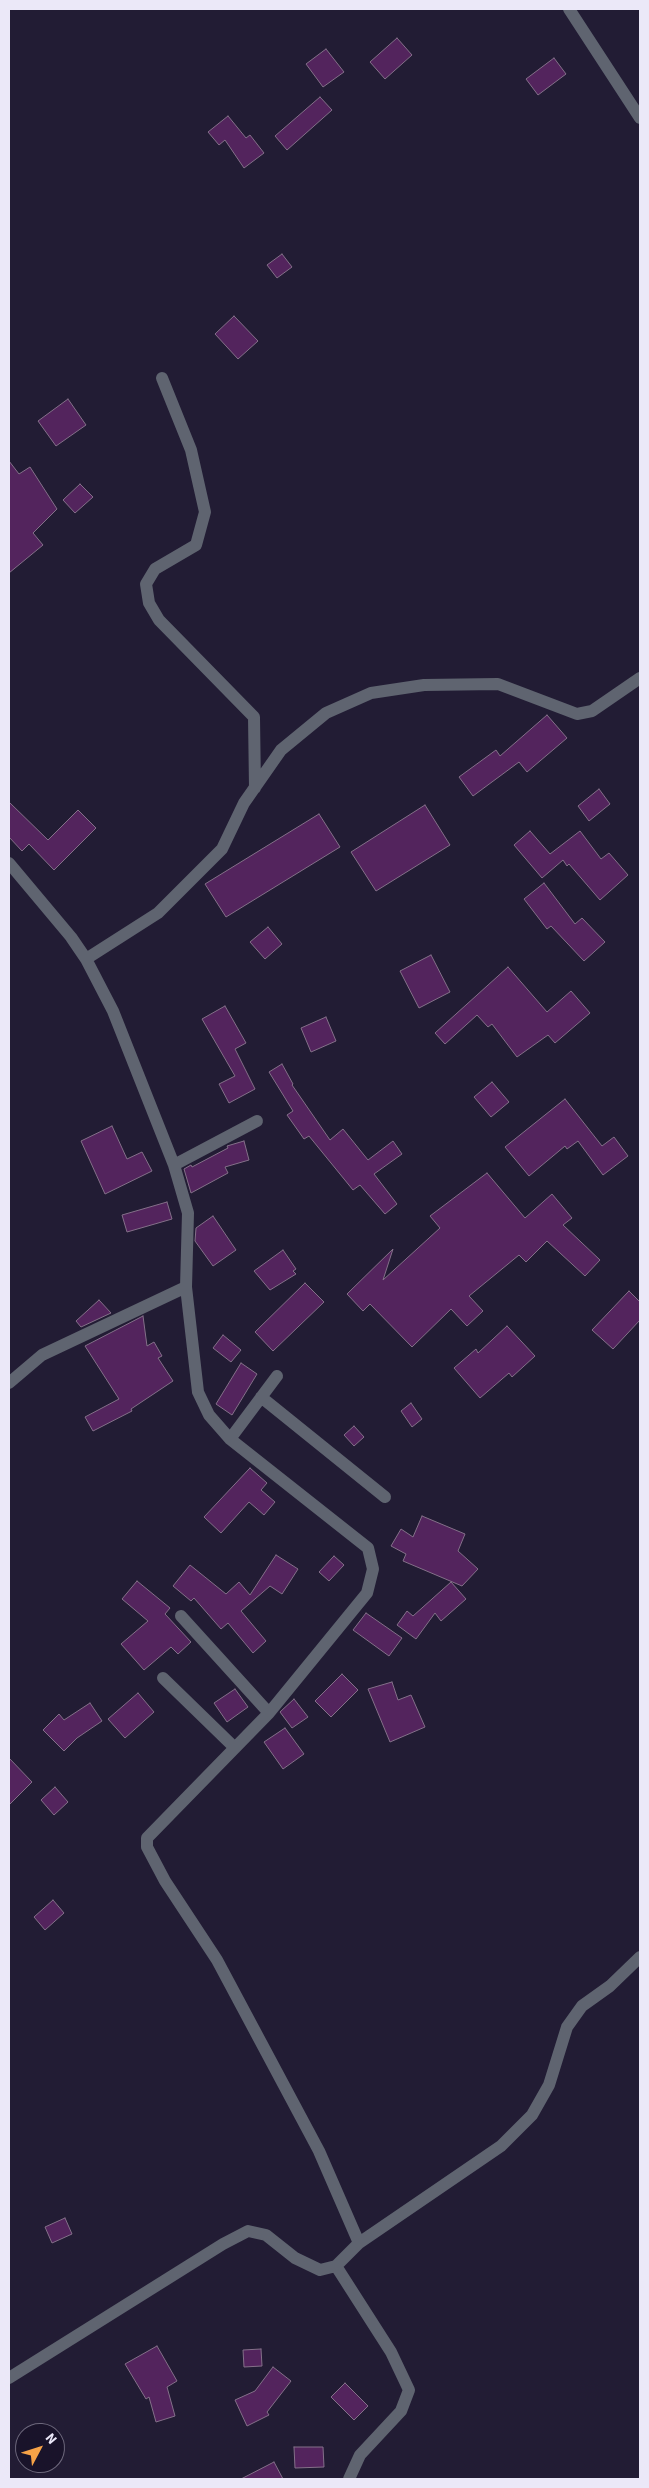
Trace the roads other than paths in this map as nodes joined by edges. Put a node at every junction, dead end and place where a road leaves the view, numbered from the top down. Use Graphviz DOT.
graph roads {
  1 [pos="569,9"];
  2 [pos="640,118"];
  3 [pos="162,378"];
  4 [pos="640,678"];
  5 [pos="255,788"];
  6 [pos="9,863"];
  7 [pos="86,959"];
  8 [pos="257,1121"];
  9 [pos="174,1165"];
  10 [pos="186,1286"];
  11 [pos="277,1376"];
  12 [pos="9,1383"];
  13 [pos="261,1397"];
  14 [pos="230,1439"];
  15 [pos="385,1497"];
  16 [pos="181,1616"];
  17 [pos="163,1678"];
  18 [pos="269,1713"];
  19 [pos="235,1748"];
  20 [pos="640,1957"];
  21 [pos="359,2243"];
  22 [pos="336,2266"];
  23 [pos="9,2378"];
  24 [pos="349,2479"];
  1 -- 2 [label="street"];
  3 -- 5 [label="street"];
  4 -- 5 [label="street"];
  5 -- 7 [label="street"];
  6 -- 7 [label="street"];
  7 -- 9 [label="street"];
  8 -- 9 [label="street"];
  9 -- 10 [label="street"];
  10 -- 12 [label="street"];
  10 -- 14 [label="street"];
  11 -- 13 [label="street"];
  13 -- 14 [label="street"];
  13 -- 15 [label="street"];
  14 -- 18 [label="street"];
  16 -- 18 [label="street"];
  17 -- 19 [label="street"];
  18 -- 19 [label="street"];
  19 -- 21 [label="street"];
  20 -- 21 [label="street"];
  21 -- 22 [label="street"];
  22 -- 23 [label="street"];
  22 -- 24 [label="street"];
}
